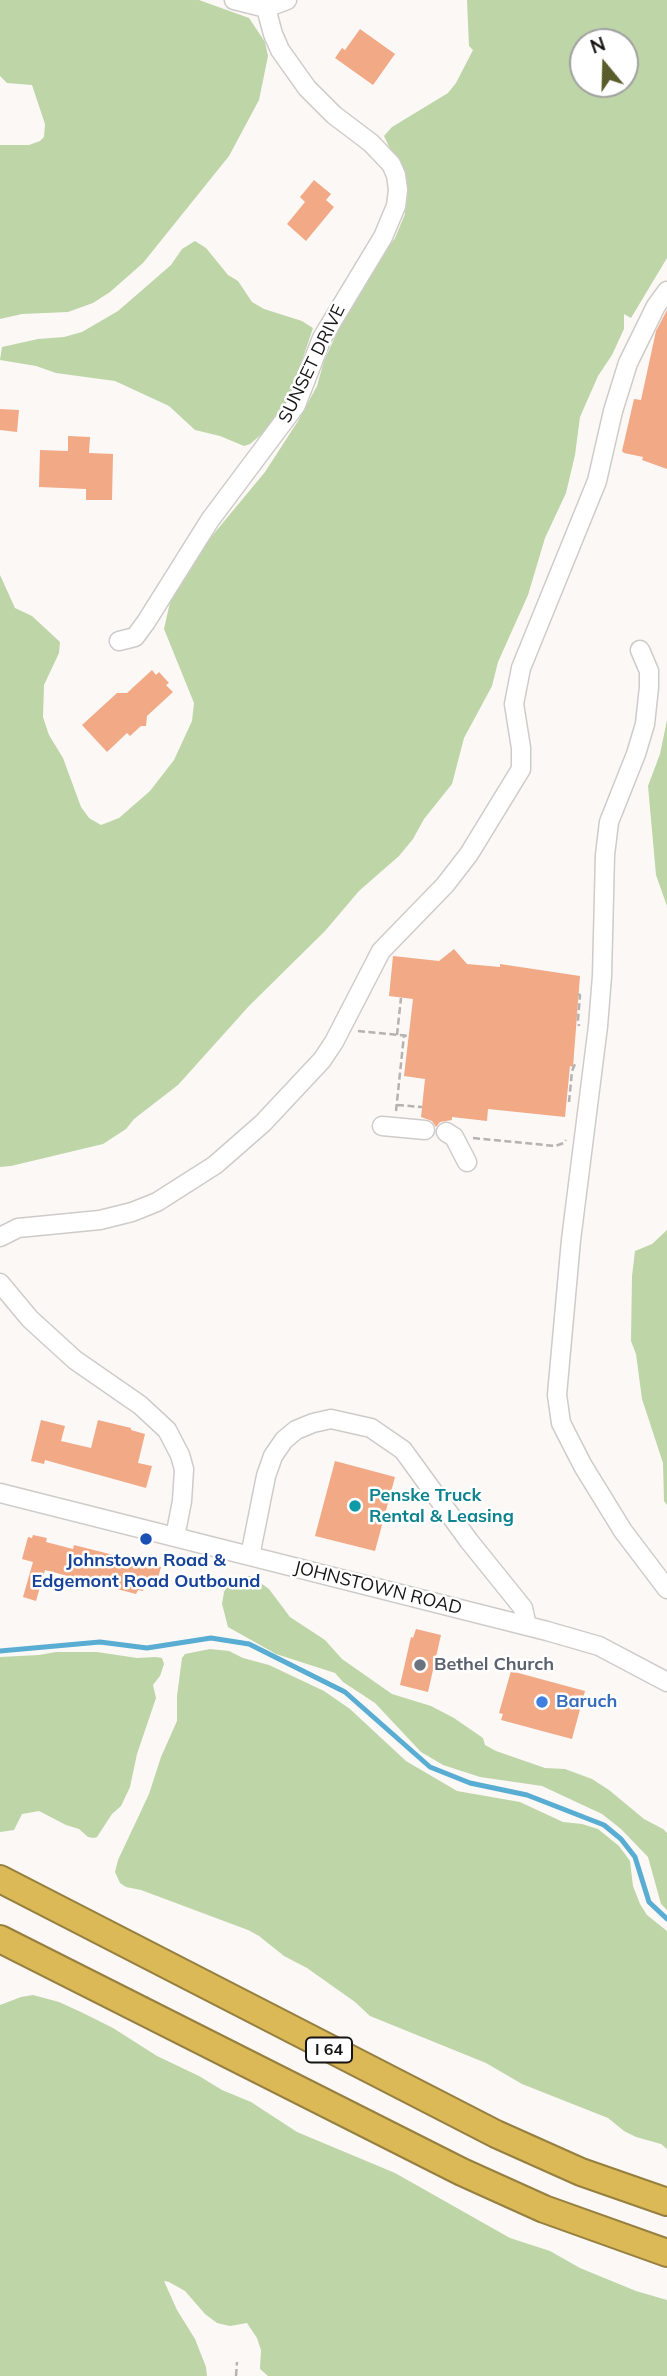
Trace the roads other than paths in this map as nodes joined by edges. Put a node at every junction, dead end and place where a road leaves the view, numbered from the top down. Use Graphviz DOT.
graph roads {
  1 [pos="234,0"];
  2 [pos="287,0"];
  3 [pos="266,8"];
  4 [pos="667,291"];
  5 [pos="118,641"];
  6 [pos="640,650"];
  7 [pos="389,1121"];
  8 [pos="425,1130"];
  9 [pos="446,1132"];
  10 [pos="467,1163"];
  11 [pos="9,1228"];
  12 [pos="0,1237"];
  13 [pos="0,1283"];
  14 [pos="0,1493"];
  15 [pos="175,1536"];
  16 [pos="250,1556"];
  17 [pos="667,1589"];
  18 [pos="527,1626"];
  19 [pos="667,1682"];
  20 [pos="0,1879"];
  21 [pos="0,1939"];
  22 [pos="664,2201"];
  23 [pos="661,2253"];
  1 -- 3 [label="street"];
  2 -- 3 [label="street"];
  3 -- 5 [label="street, SUNSET DRIVE"];
  4 -- 11 [label="street"];
  6 -- 17 [label="street"];
  7 -- 8 [label="street"];
  9 -- 10 [label="street"];
  11 -- 12 [label="street"];
  13 -- 15 [label="street"];
  14 -- 15 [label="street, JOHNSTOWN ROAD"];
  15 -- 16 [label="street, JOHNSTOWN ROAD"];
  16 -- 18 [label="street, JOHNSTOWN ROAD"];
  16 -- 18 [label="street"];
  18 -- 19 [label="street, JOHNSTOWN ROAD"];
  20 -- 22 [label="highway, I 64"];
  21 -- 23 [label="highway"];
}
